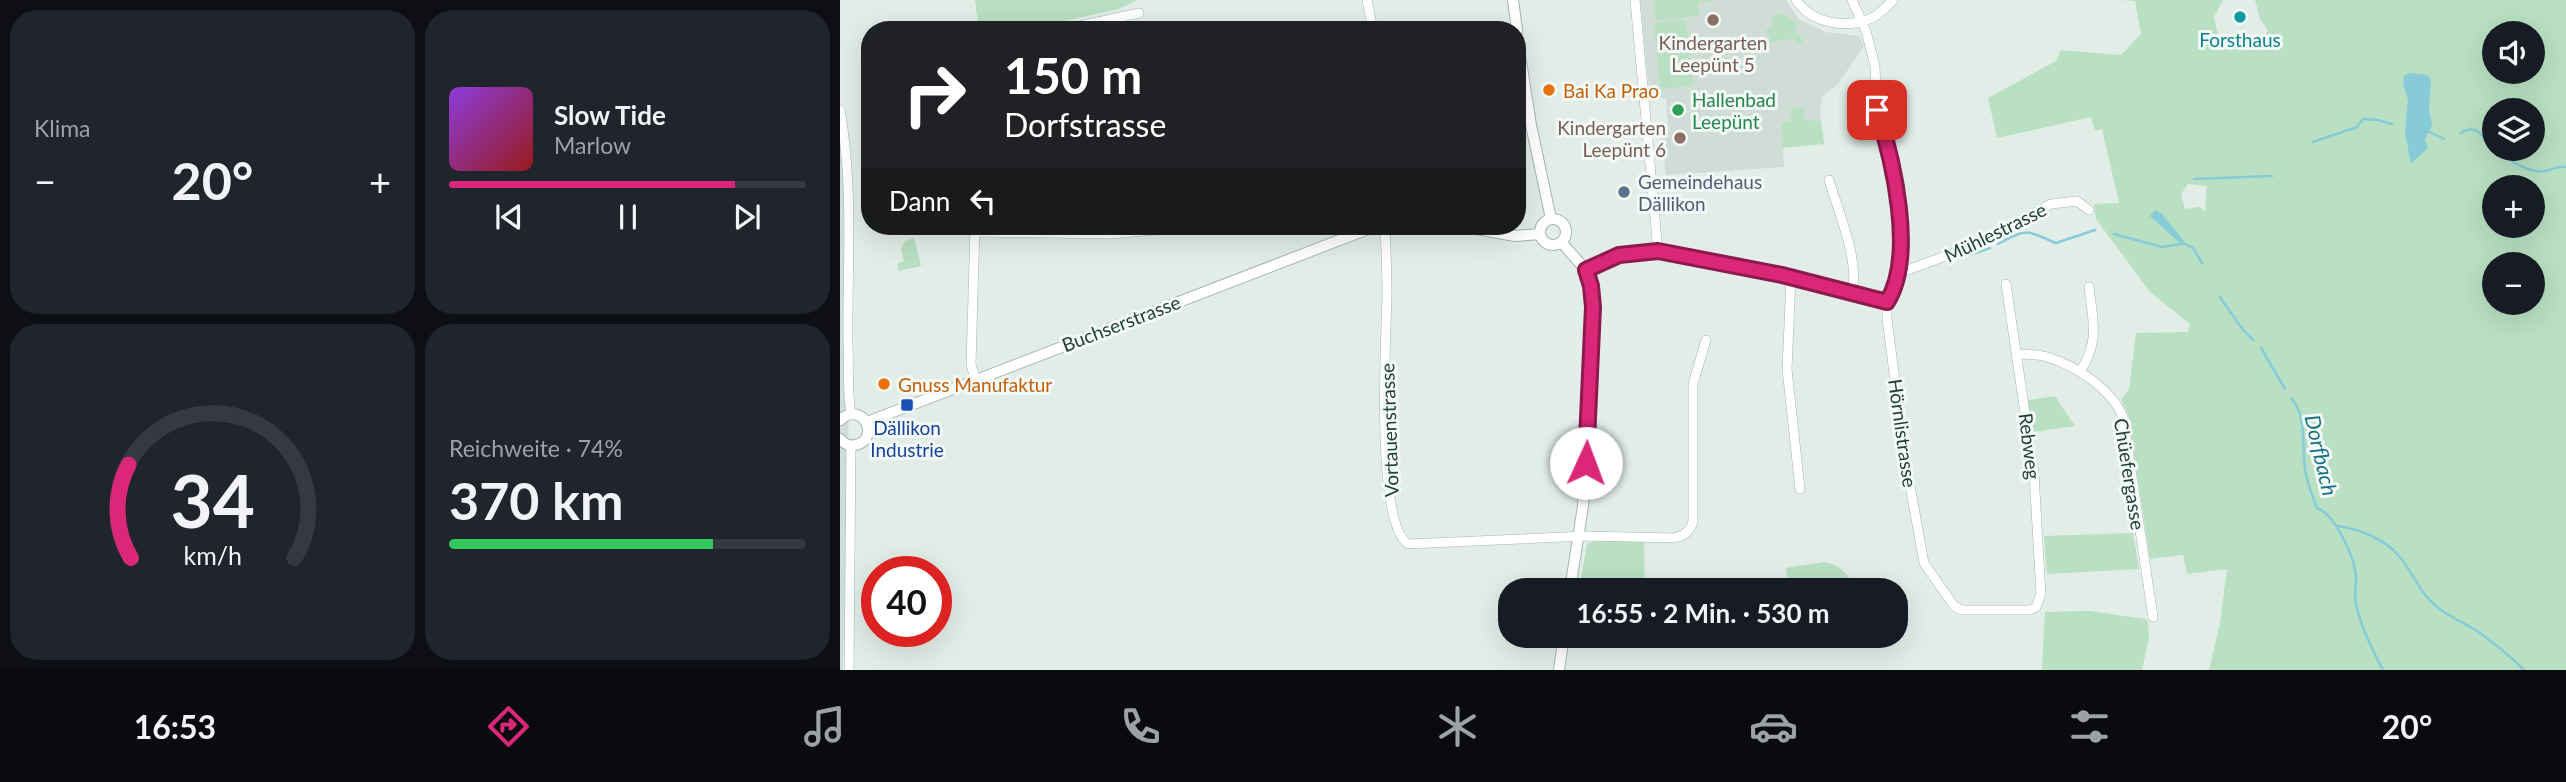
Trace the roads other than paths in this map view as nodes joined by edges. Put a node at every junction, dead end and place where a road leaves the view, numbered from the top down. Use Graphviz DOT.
graph roads {
  1 [pos="1367,0"];
  2 [pos="1513,0"];
  3 [pos="1635,0"];
  4 [pos="1796,0"];
  5 [pos="1852,0"];
  6 [pos="1893,0"];
  7 [pos="1139,13"];
  8 [pos="1102,21"];
  9 [pos="1371,21"];
  10 [pos="1516,21"];
  11 [pos="1861,21"];
  12 [pos="1526,93"];
  13 [pos="840,110"];
  14 [pos="1829,180"];
  15 [pos="844,199"];
  16 [pos="2089,210"];
  17 [pos="1551,219"];
  18 [pos="1540,234"];
  19 [pos="974,235"];
  20 [pos="1349,235"];
  21 [pos="1385,235"];
  22 [pos="1510,235"];
  23 [pos="1561,242"];
  24 [pos="1658,251"];
  25 [pos="1586,270"];
  26 [pos="1899,273"];
  27 [pos="1791,278"];
  28 [pos="2006,284"];
  29 [pos="2089,287"];
  30 [pos="1852,292"];
  31 [pos="1887,302"];
  32 [pos="1706,340"];
  33 [pos="2017,354"];
  34 [pos="2080,373"];
  35 [pos="975,379"];
  36 [pos="851,414"];
  37 [pos="840,420"];
  38 [pos="867,422"];
  39 [pos="840,439"];
  40 [pos="851,446"];
  41 [pos="1800,489"];
  42 [pos="1578,537"];
  43 [pos="1572,578"];
  44 [pos="844,586"];
  45 [pos="2036,607"];
  46 [pos="2153,617"];
  47 [pos="1562,648"];
  48 [pos="849,670"];
  49 [pos="1559,670"];
  1 -- 9 [label="street"];
  2 -- 10 [label="street"];
  3 -- 24 [label="street"];
  4 -- 11 [label="street"];
  5 -- 11 [label="street"];
  6 -- 11 [label="street"];
  7 -- 8 [label="street"];
  11 -- 26 [label="street"];
  12 -- 17 [label="street"];
  13 -- 15 [label="street"];
  14 -- 30 [label="street"];
  15 -- 36 [label="street"];
  16 -- 26 [label="street, Mühlestrasse"];
  17 -- 18 [label="street"];
  17 -- 23 [label="street"];
  18 -- 22 [label="street"];
  18 -- 23 [label="street"];
  19 -- 35 [label="street"];
  20 -- 35 [label="street, Buchserstrasse"];
  21 -- 42 [label="street, Vortauenstrasse"];
  23 -- 25 [label="street"];
  24 -- 25 [label="street"];
  24 -- 27 [label="street"];
  25 -- 42 [label="street"];
  26 -- 31 [label="street"];
  27 -- 30 [label="street"];
  27 -- 41 [label="street"];
  28 -- 33 [label="street, Rebweg"];
  29 -- 34 [label="street"];
  30 -- 31 [label="street"];
  31 -- 45 [label="street, Hörnlistrasse"];
  32 -- 42 [label="street"];
  33 -- 34 [label="street, Chüefergasse"];
  33 -- 45 [label="street, Rebweg"];
  34 -- 46 [label="street, Chüefergasse"];
  35 -- 38 [label="street, Buchserstrasse"];
  36 -- 37 [label="street"];
  36 -- 38 [label="street"];
  38 -- 40 [label="street"];
  39 -- 40 [label="street"];
  40 -- 44 [label="street"];
  42 -- 43 [label="street"];
  44 -- 48 [label="street"];
  47 -- 49 [label="street"];
}
